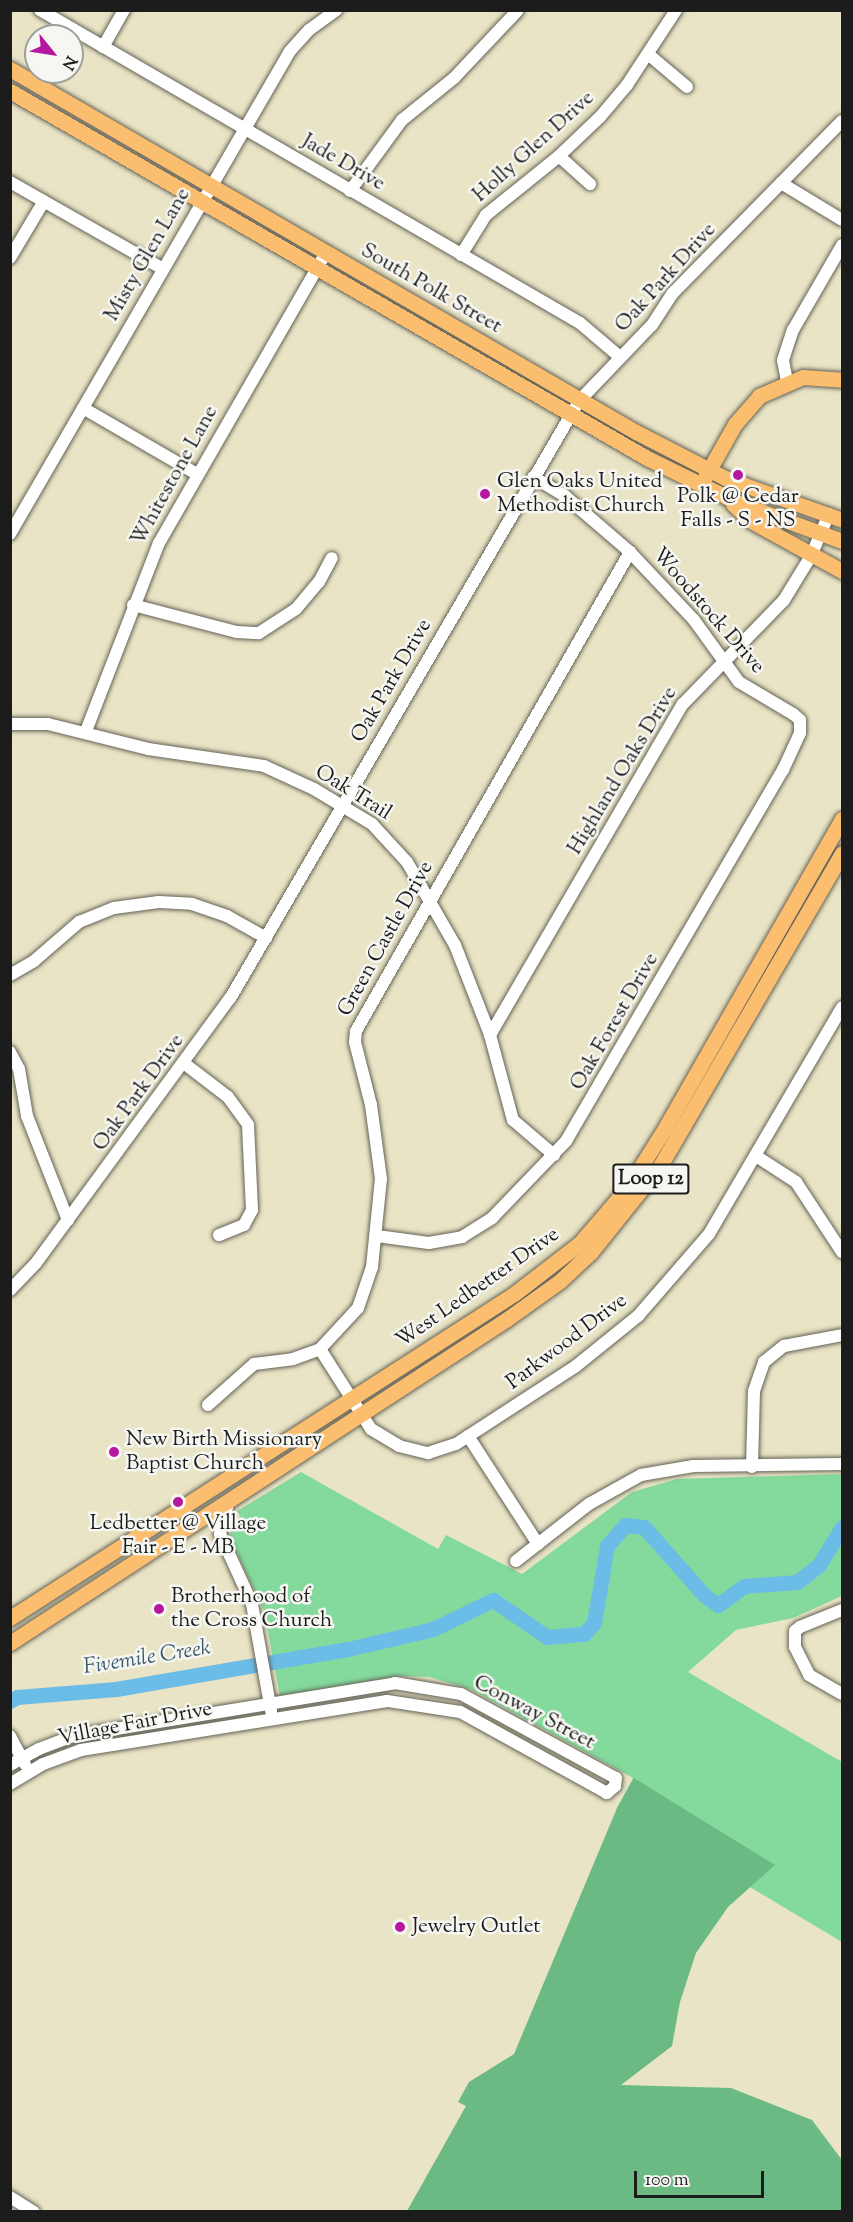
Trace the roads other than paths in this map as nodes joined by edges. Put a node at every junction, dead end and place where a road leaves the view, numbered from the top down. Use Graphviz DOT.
graph roads {
  1 [pos="40,10"];
  2 [pos="124,10"];
  3 [pos="337,10"];
  4 [pos="518,10"];
  5 [pos="676,10"];
  6 [pos="103,47"];
  7 [pos="648,54"];
  8 [pos="10,69"];
  9 [pos="687,87"];
  10 [pos="10,91"];
  11 [pos="843,122"];
  12 [pos="244,128"];
  13 [pos="559,156"];
  14 [pos="10,182"];
  15 [pos="781,183"];
  16 [pos="590,184"];
  17 [pos="211,186"];
  18 [pos="350,191"];
  19 [pos="44,201"];
  20 [pos="202,201"];
  21 [pos="843,220"];
  22 [pos="843,245"];
  23 [pos="326,253"];
  24 [pos="461,255"];
  25 [pos="10,258"];
  26 [pos="163,269"];
  27 [pos="317,269"];
  28 [pos="487,345"];
  29 [pos="620,357"];
  30 [pos="478,361"];
  31 [pos="843,380"];
  32 [pos="787,381"];
  33 [pos="575,407"];
  34 [pos="82,408"];
  35 [pos="709,470"];
  36 [pos="197,474"];
  37 [pos="533,477"];
  38 [pos="700,485"];
  39 [pos="727,498"];
  40 [pos="836,517"];
  41 [pos="822,533"];
  42 [pos="10,534"];
  43 [pos="843,541"];
  44 [pos="843,549"];
  45 [pos="630,552"];
  46 [pos="811,555"];
  47 [pos="332,558"];
  48 [pos="843,571"];
  49 [pos="133,605"];
  50 [pos="722,661"];
  51 [pos="800,720"];
  52 [pos="10,724"];
  53 [pos="86,731"];
  54 [pos="342,806"];
  55 [pos="843,819"];
  56 [pos="843,853"];
  57 [pos="430,900"];
  58 [pos="266,938"];
  59 [pos="10,975"];
  60 [pos="843,1007"];
  61 [pos="490,1035"];
  62 [pos="10,1052"];
  63 [pos="185,1064"];
  64 [pos="672,1132"];
  65 [pos="554,1155"];
  66 [pos="756,1156"];
  67 [pos="68,1220"];
  68 [pos="219,1235"];
  69 [pos="377,1236"];
  70 [pos="843,1252"];
  71 [pos="10,1290"];
  72 [pos="843,1335"];
  73 [pos="320,1349"];
  74 [pos="350,1399"];
  75 [pos="208,1405"];
  76 [pos="360,1415"];
  77 [pos="468,1437"];
  78 [pos="843,1464"];
  79 [pos="752,1467"];
  80 [pos="229,1500"];
  81 [pos="538,1544"];
  82 [pos="516,1561"];
  83 [pos="839,1613"];
  84 [pos="10,1618"];
  85 [pos="10,1643"];
  86 [pos="843,1694"];
  87 [pos="270,1703"];
  88 [pos="272,1719"];
  89 [pos="10,1736"];
  90 [pos="16,1758"];
  91 [pos="26,1772"];
  92 [pos="10,1784"];
  93 [pos="10,2197"];
  94 [pos="34,2211"];
  1 -- 6 [label="street, Jade Drive"];
  2 -- 6 [label="street"];
  3 -- 12 [label="street, Misty Glen Lane"];
  4 -- 18 [label="street"];
  5 -- 7 [label="street, Holly Glen Drive"];
  6 -- 12 [label="street, Jade Drive"];
  7 -- 9 [label="street"];
  7 -- 13 [label="street, Holly Glen Drive"];
  8 -- 17 [label="main road, South Polk Street"];
  10 -- 20 [label="main road, South Polk Street"];
  11 -- 15 [label="street, Oak Park Drive"];
  12 -- 17 [label="street, Misty Glen Lane"];
  12 -- 18 [label="street, Jade Drive"];
  13 -- 16 [label="street"];
  13 -- 24 [label="street, Holly Glen Drive"];
  14 -- 19 [label="street"];
  15 -- 21 [label="street"];
  15 -- 29 [label="street, Oak Park Drive"];
  17 -- 20 [label="street, Misty Glen Lane"];
  17 -- 23 [label="main road, South Polk Street"];
  18 -- 24 [label="street, Jade Drive"];
  19 -- 25 [label="street"];
  19 -- 26 [label="street"];
  20 -- 26 [label="street, Misty Glen Lane"];
  20 -- 27 [label="main road, South Polk Street"];
  22 -- 32 [label="street"];
  23 -- 27 [label="street, Whitestone Lane"];
  23 -- 28 [label="main road, South Polk Street"];
  24 -- 29 [label="street, Jade Drive"];
  26 -- 34 [label="street, Misty Glen Lane"];
  27 -- 30 [label="main road, South Polk Street"];
  27 -- 36 [label="street, Whitestone Lane"];
  28 -- 30 [label="main road"];
  28 -- 33 [label="main road, South Polk Street"];
  29 -- 33 [label="street, Oak Park Drive"];
  30 -- 33 [label="main road, South Polk Street"];
  31 -- 32 [label="main road"];
  32 -- 35 [label="main road"];
  33 -- 35 [label="main road, South Polk Street"];
  33 -- 37 [label="street, Oak Park Drive"];
  33 -- 38 [label="main road, South Polk Street"];
  34 -- 36 [label="street"];
  34 -- 42 [label="street, Misty Glen Lane"];
  35 -- 38 [label="main road"];
  35 -- 40 [label="main road, South Polk Street"];
  36 -- 49 [label="street, Whitestone Lane"];
  37 -- 45 [label="street, Woodstock Drive"];
  37 -- 54 [label="street, Oak Park Drive"];
  38 -- 39 [label="main road, South Polk Street"];
  39 -- 41 [label="main road, South Polk Street"];
  39 -- 46 [label="main road"];
  40 -- 41 [label="street, Highland Oaks Drive"];
  41 -- 43 [label="main road, South Polk Street"];
  41 -- 46 [label="street, Highland Oaks Drive"];
  44 -- 46 [label="main road"];
  45 -- 50 [label="street, Woodstock Drive"];
  45 -- 57 [label="street, Green Castle Drive"];
  46 -- 48 [label="main road"];
  46 -- 50 [label="street, Highland Oaks Drive"];
  47 -- 49 [label="street"];
  49 -- 53 [label="street, Whitestone Lane"];
  50 -- 51 [label="street, Woodstock Drive"];
  50 -- 61 [label="street, Highland Oaks Drive"];
  51 -- 65 [label="street, Oak Forest Drive"];
  52 -- 53 [label="street, Oak Trail"];
  53 -- 54 [label="street, Oak Trail"];
  54 -- 57 [label="street, Oak Trail"];
  54 -- 58 [label="street, Oak Park Drive"];
  55 -- 64 [label="main road, West Ledbetter Drive / Loop 12"];
  56 -- 64 [label="main road, West Ledbetter Drive / Loop 12"];
  57 -- 61 [label="street, Oak Trail"];
  57 -- 69 [label="street, Green Castle Drive"];
  58 -- 59 [label="street"];
  58 -- 63 [label="street, Oak Park Drive"];
  60 -- 66 [label="street, Parkwood Drive"];
  61 -- 65 [label="street, Oak Trail"];
  62 -- 67 [label="street"];
  63 -- 67 [label="street, Oak Park Drive"];
  63 -- 68 [label="street"];
  64 -- 74 [label="main road, West Ledbetter Drive / Loop 12"];
  64 -- 76 [label="main road, West Ledbetter Drive / Loop 12"];
  65 -- 69 [label="street, Oak Forest Drive"];
  66 -- 70 [label="street"];
  66 -- 77 [label="street, Parkwood Drive"];
  67 -- 71 [label="street, Oak Park Drive"];
  69 -- 73 [label="street, Green Castle Drive"];
  72 -- 79 [label="street"];
  73 -- 74 [label="street, Parkwood Drive"];
  73 -- 75 [label="street, Green Castle Drive"];
  74 -- 76 [label="street, Parkwood Drive"];
  74 -- 84 [label="main road, West Ledbetter Drive / Loop 12"];
  76 -- 77 [label="street, Parkwood Drive"];
  76 -- 80 [label="main road, West Ledbetter Drive / Loop 12"];
  77 -- 81 [label="street"];
  78 -- 79 [label="street"];
  79 -- 81 [label="street"];
  80 -- 85 [label="main road, West Ledbetter Drive / Loop 12"];
  80 -- 87 [label="street"];
  81 -- 82 [label="street"];
  83 -- 86 [label="street"];
  87 -- 88 [label="street"];
  87 -- 88 [label="street, Conway Street"];
  87 -- 90 [label="street, Village Fair Drive"];
  88 -- 91 [label="street, Village Fair Drive"];
  89 -- 90 [label="street"];
  90 -- 91 [label="street"];
  91 -- 92 [label="street, Village Fair Drive"];
  93 -- 94 [label="street"];
}
